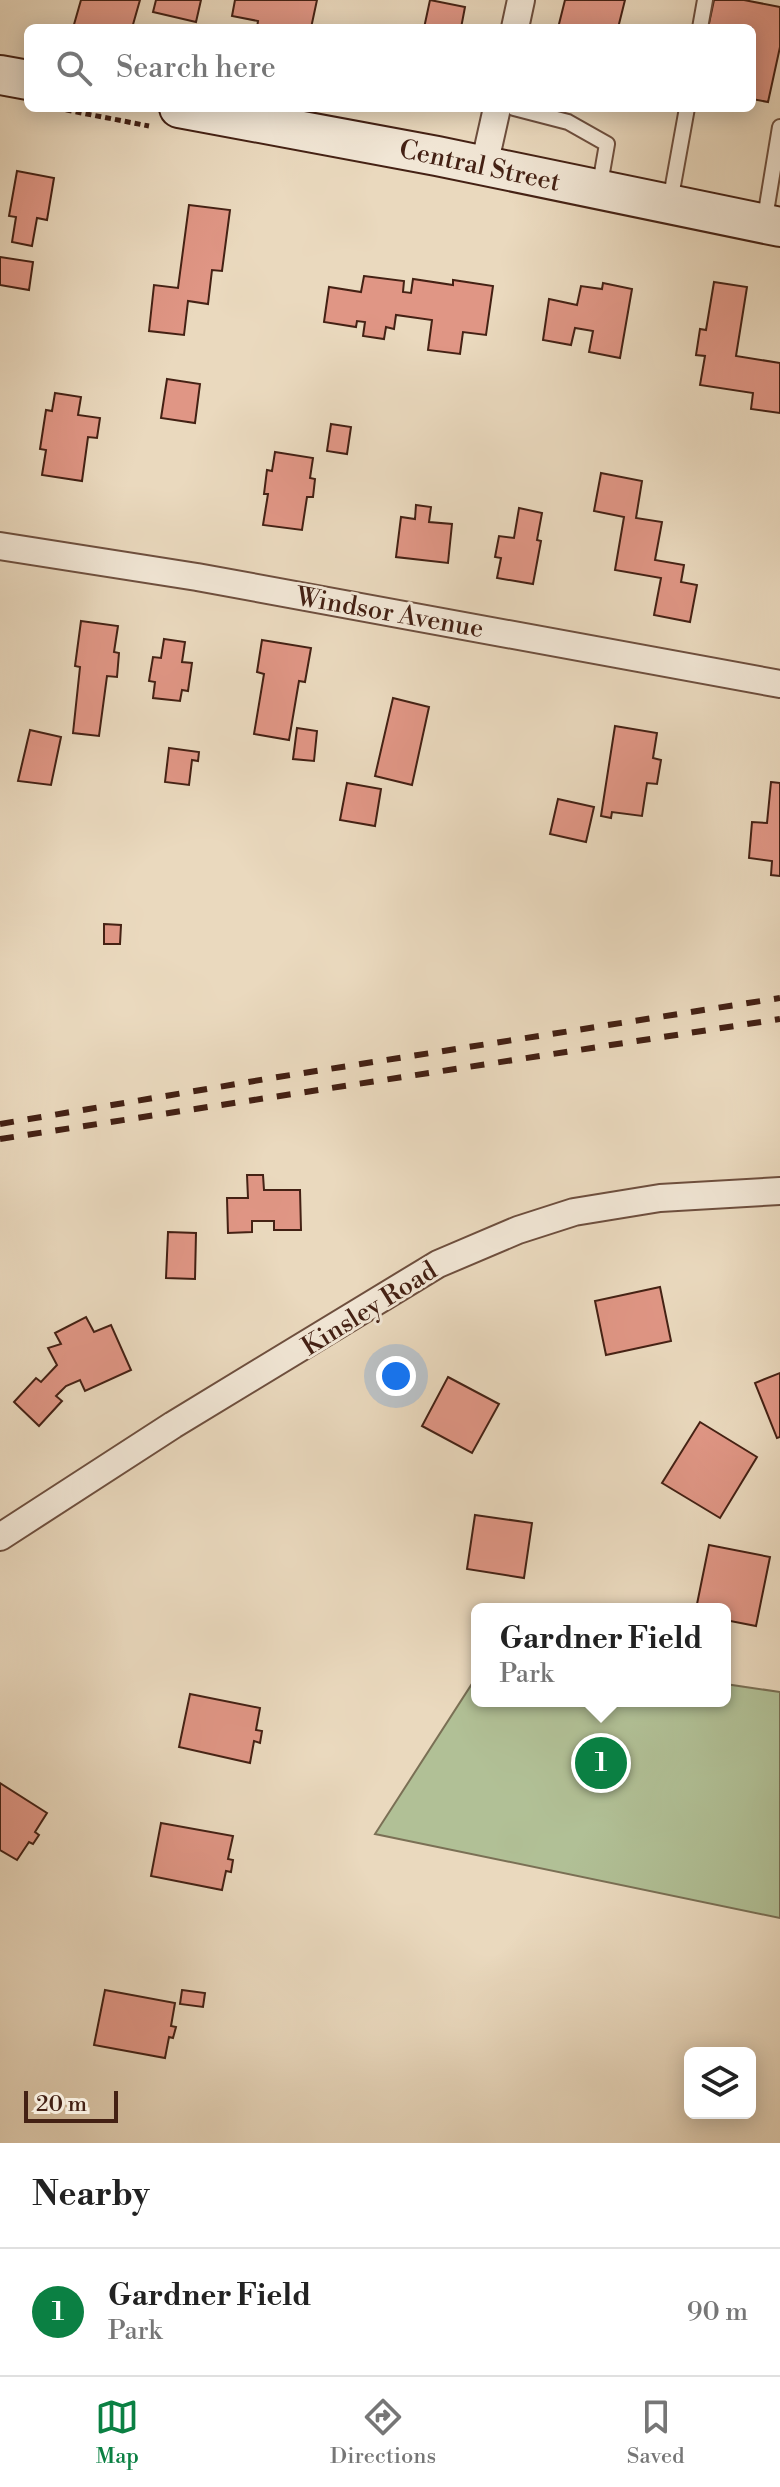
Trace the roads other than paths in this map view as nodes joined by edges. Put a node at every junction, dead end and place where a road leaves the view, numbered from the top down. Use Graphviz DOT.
graph roads {
  1 [pos="521,0"];
  2 [pos="705,0"];
  3 [pos="516,24"];
  4 [pos="701,24"];
  5 [pos="0,75"];
  6 [pos="24,79"];
  7 [pos="200,112"];
  8 [pos="496,112"];
  9 [pos="529,112"];
  10 [pos="686,112"];
  11 [pos="780,127"];
  12 [pos="484,166"];
  13 [pos="599,190"];
  14 [pos="670,205"];
  15 [pos="772,226"];
  16 [pos="0,546"];
  17 [pos="780,684"];
  18 [pos="780,1191"];
  19 [pos="0,1537"];
  1 -- 3 [label="street"];
  2 -- 4 [label="lane"];
  5 -- 6 [label="street"];
  7 -- 12 [label="street, Central Street"];
  8 -- 12 [label="street"];
  9 -- 13 [label="lane"];
  10 -- 14 [label="lane"];
  11 -- 15 [label="lane"];
  12 -- 13 [label="street, Central Street"];
  13 -- 14 [label="street, Central Street"];
  14 -- 15 [label="street, Central Street"];
  16 -- 17 [label="street, Windsor Avenue"];
  18 -- 19 [label="street, Kinsley Road"];
}
